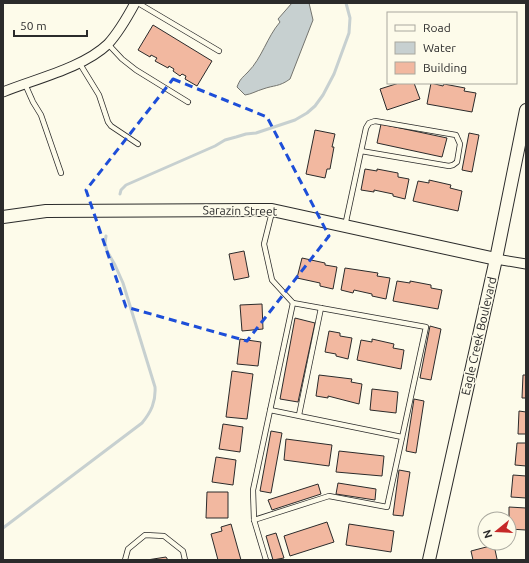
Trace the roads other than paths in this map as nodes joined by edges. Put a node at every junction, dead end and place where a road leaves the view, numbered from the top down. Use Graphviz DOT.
graph roads {
  1 [pos="135,3"];
  2 [pos="138,3"];
  3 [pos="108,44"];
  4 [pos="219,51"];
  5 [pos="80,64"];
  6 [pos="25,83"];
  7 [pos="3,92"];
  8 [pos="188,102"];
  9 [pos="526,110"];
  10 [pos="138,144"];
  11 [pos="361,151"];
  12 [pos="61,173"];
  13 [pos="272,210"];
  14 [pos="3,217"];
  15 [pos="345,226"];
  16 [pos="496,259"];
  17 [pos="526,264"];
  18 [pos="293,304"];
  19 [pos="321,308"];
  20 [pos="270,410"];
  21 [pos="299,415"];
  22 [pos="402,437"];
  23 [pos="254,520"];
  24 [pos="125,560"];
  25 [pos="185,560"];
  26 [pos="266,560"];
  27 [pos="429,560"];
  1 -- 3 [label="street"];
  2 -- 4 [label="lane"];
  3 -- 5 [label="street"];
  3 -- 8 [label="lane"];
  5 -- 6 [label="street"];
  5 -- 10 [label="lane"];
  6 -- 7 [label="street"];
  6 -- 12 [label="lane"];
  9 -- 16 [label="street, Eagle Creek Boulevard"];
  11 -- 11 [label="lane"];
  11 -- 15 [label="lane"];
  13 -- 14 [label="street, Sarazin Street"];
  13 -- 15 [label="street, Sarazin Street"];
  13 -- 18 [label="lane"];
  15 -- 16 [label="street, Sarazin Street"];
  16 -- 17 [label="street"];
  16 -- 27 [label="street, Eagle Creek Boulevard"];
  18 -- 19 [label="lane"];
  18 -- 20 [label="lane"];
  19 -- 21 [label="lane"];
  19 -- 22 [label="lane"];
  20 -- 21 [label="lane"];
  20 -- 23 [label="lane"];
  21 -- 22 [label="lane"];
  22 -- 23 [label="lane"];
  23 -- 26 [label="lane"];
  24 -- 25 [label="lane"];
}
